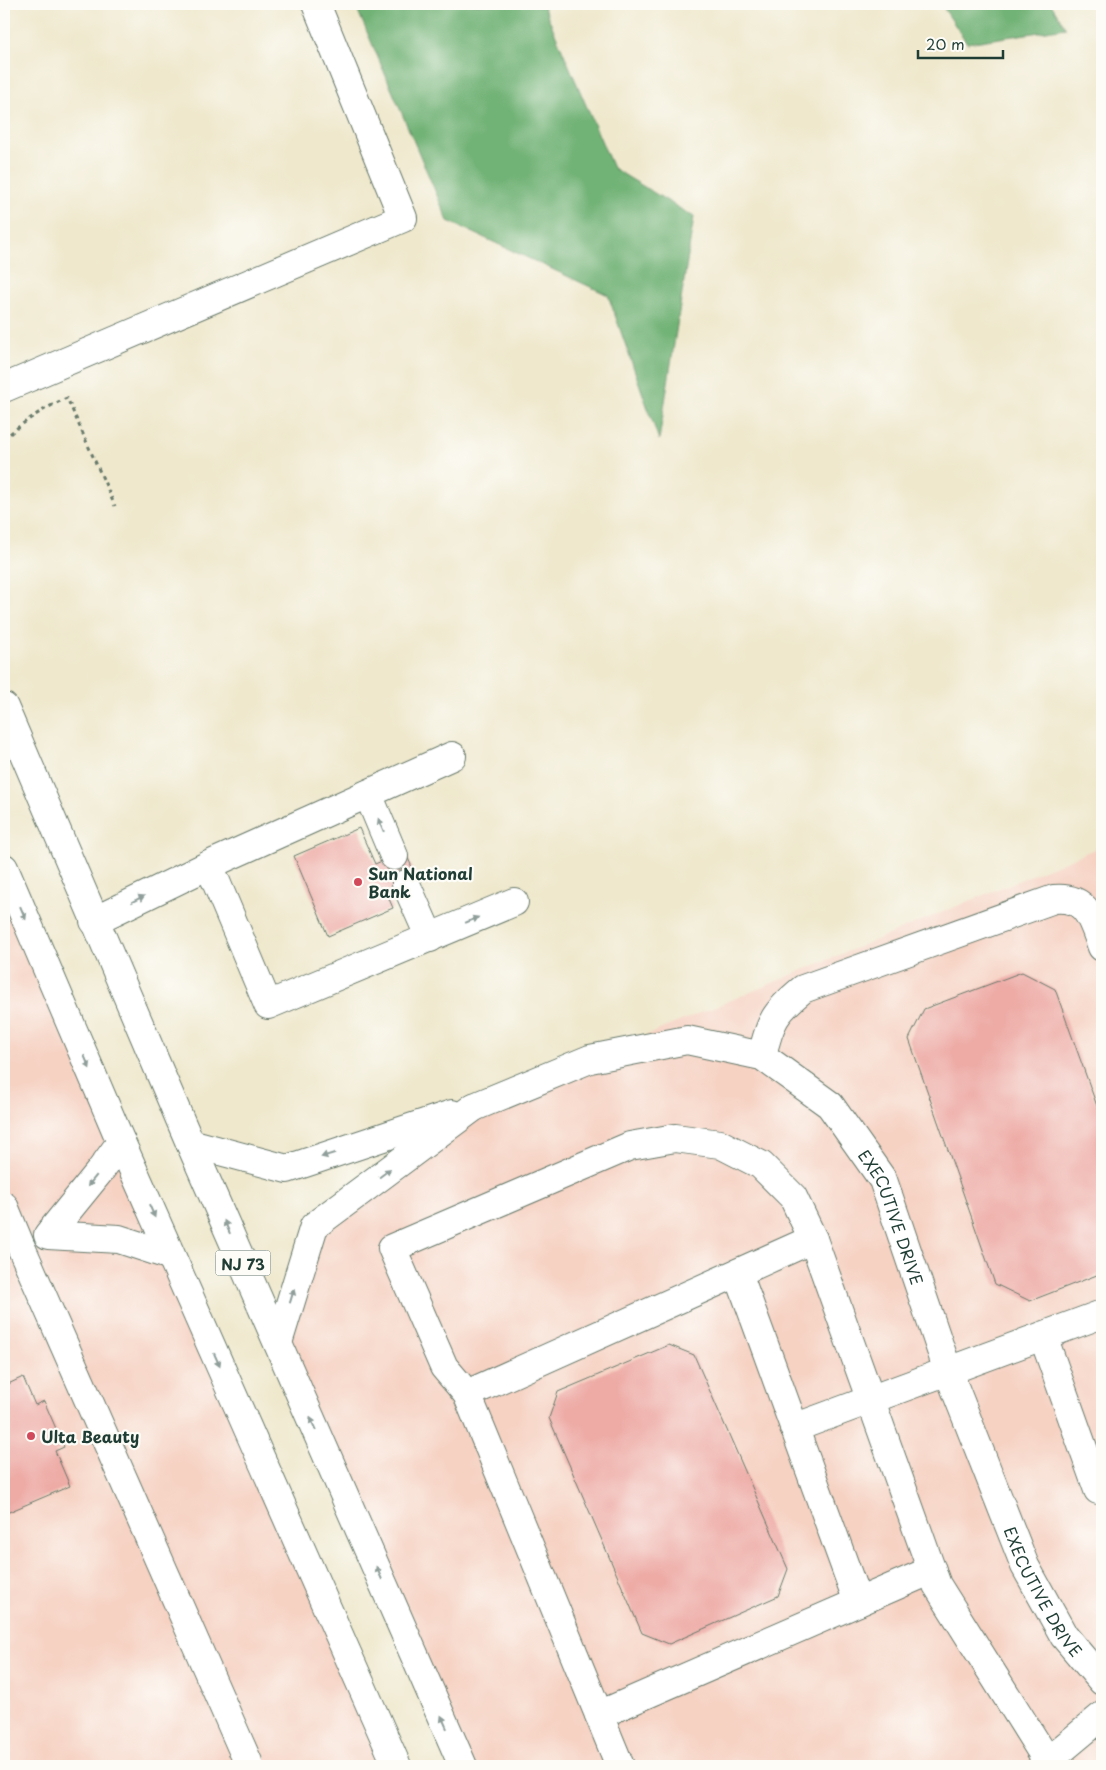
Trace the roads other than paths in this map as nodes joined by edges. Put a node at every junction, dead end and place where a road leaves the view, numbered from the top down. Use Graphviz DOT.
graph roads {
  1 [pos="316,4"];
  2 [pos="4,388"];
  3 [pos="4,707"];
  4 [pos="452,756"];
  5 [pos="368,794"];
  6 [pos="394,856"];
  7 [pos="209,865"];
  8 [pos="4,868"];
  9 [pos="406,884"];
  10 [pos="514,902"];
  11 [pos="94,920"];
  12 [pos="430,938"];
  13 [pos="1102,947"];
  14 [pos="762,1056"];
  15 [pos="474,1107"];
  16 [pos="121,1142"];
  17 [pos="190,1143"];
  18 [pos="4,1206"];
  19 [pos="48,1235"];
  20 [pos="813,1239"];
  21 [pos="12,1251"];
  22 [pos="171,1256"];
  23 [pos="738,1273"];
  24 [pos="1102,1314"];
  25 [pos="1043,1336"];
  26 [pos="278,1343"];
  27 [pos="948,1371"];
  28 [pos="467,1394"];
  29 [pos="871,1400"];
  30 [pos="794,1428"];
  31 [pos="1102,1488"];
  32 [pos="932,1570"];
  33 [pos="858,1602"];
  34 [pos="1102,1681"];
  35 [pos="598,1715"];
  36 [pos="1102,1716"];
  37 [pos="1045,1764"];
  38 [pos="248,1766"];
  39 [pos="397,1766"];
  40 [pos="464,1766"];
  41 [pos="620,1766"];
  1 -- 2 [label="main road"];
  3 -- 11 [label="main road, NJ 73"];
  4 -- 5 [label="main road"];
  6 -- 5 [label="main road, one-way"];
  5 -- 7 [label="main road"];
  11 -- 7 [label="main road, one-way"];
  7 -- 12 [label="main road"];
  8 -- 16 [label="main road, one-way"];
  9 -- 12 [label="main road"];
  12 -- 10 [label="main road, one-way"];
  11 -- 17 [label="main road, NJ 73"];
  13 -- 14 [label="main road"];
  14 -- 15 [label="main road, EXECUTIVE DRIVE"];
  14 -- 27 [label="main road, EXECUTIVE DRIVE"];
  15 -- 17 [label="main road, one-way"];
  26 -- 15 [label="main road, one-way"];
  16 -- 19 [label="main road, one-way"];
  16 -- 22 [label="main road, one-way"];
  26 -- 17 [label="main road, NJ 73, one-way"];
  18 -- 21 [label="main road"];
  19 -- 21 [label="main road"];
  19 -- 22 [label="main road"];
  20 -- 23 [label="main road"];
  20 -- 28 [label="main road"];
  20 -- 29 [label="main road"];
  21 -- 38 [label="main road"];
  22 -- 39 [label="main road, one-way"];
  23 -- 28 [label="main road"];
  23 -- 30 [label="main road"];
  24 -- 25 [label="main road"];
  25 -- 27 [label="main road"];
  25 -- 31 [label="main road"];
  40 -- 26 [label="main road, NJ 73, one-way"];
  27 -- 29 [label="main road"];
  27 -- 34 [label="main road, EXECUTIVE DRIVE"];
  28 -- 35 [label="main road"];
  29 -- 30 [label="main road"];
  29 -- 32 [label="main road"];
  30 -- 33 [label="main road"];
  32 -- 33 [label="main road"];
  32 -- 37 [label="main road"];
  33 -- 35 [label="main road"];
  35 -- 41 [label="main road"];
  36 -- 37 [label="main road"];
}
